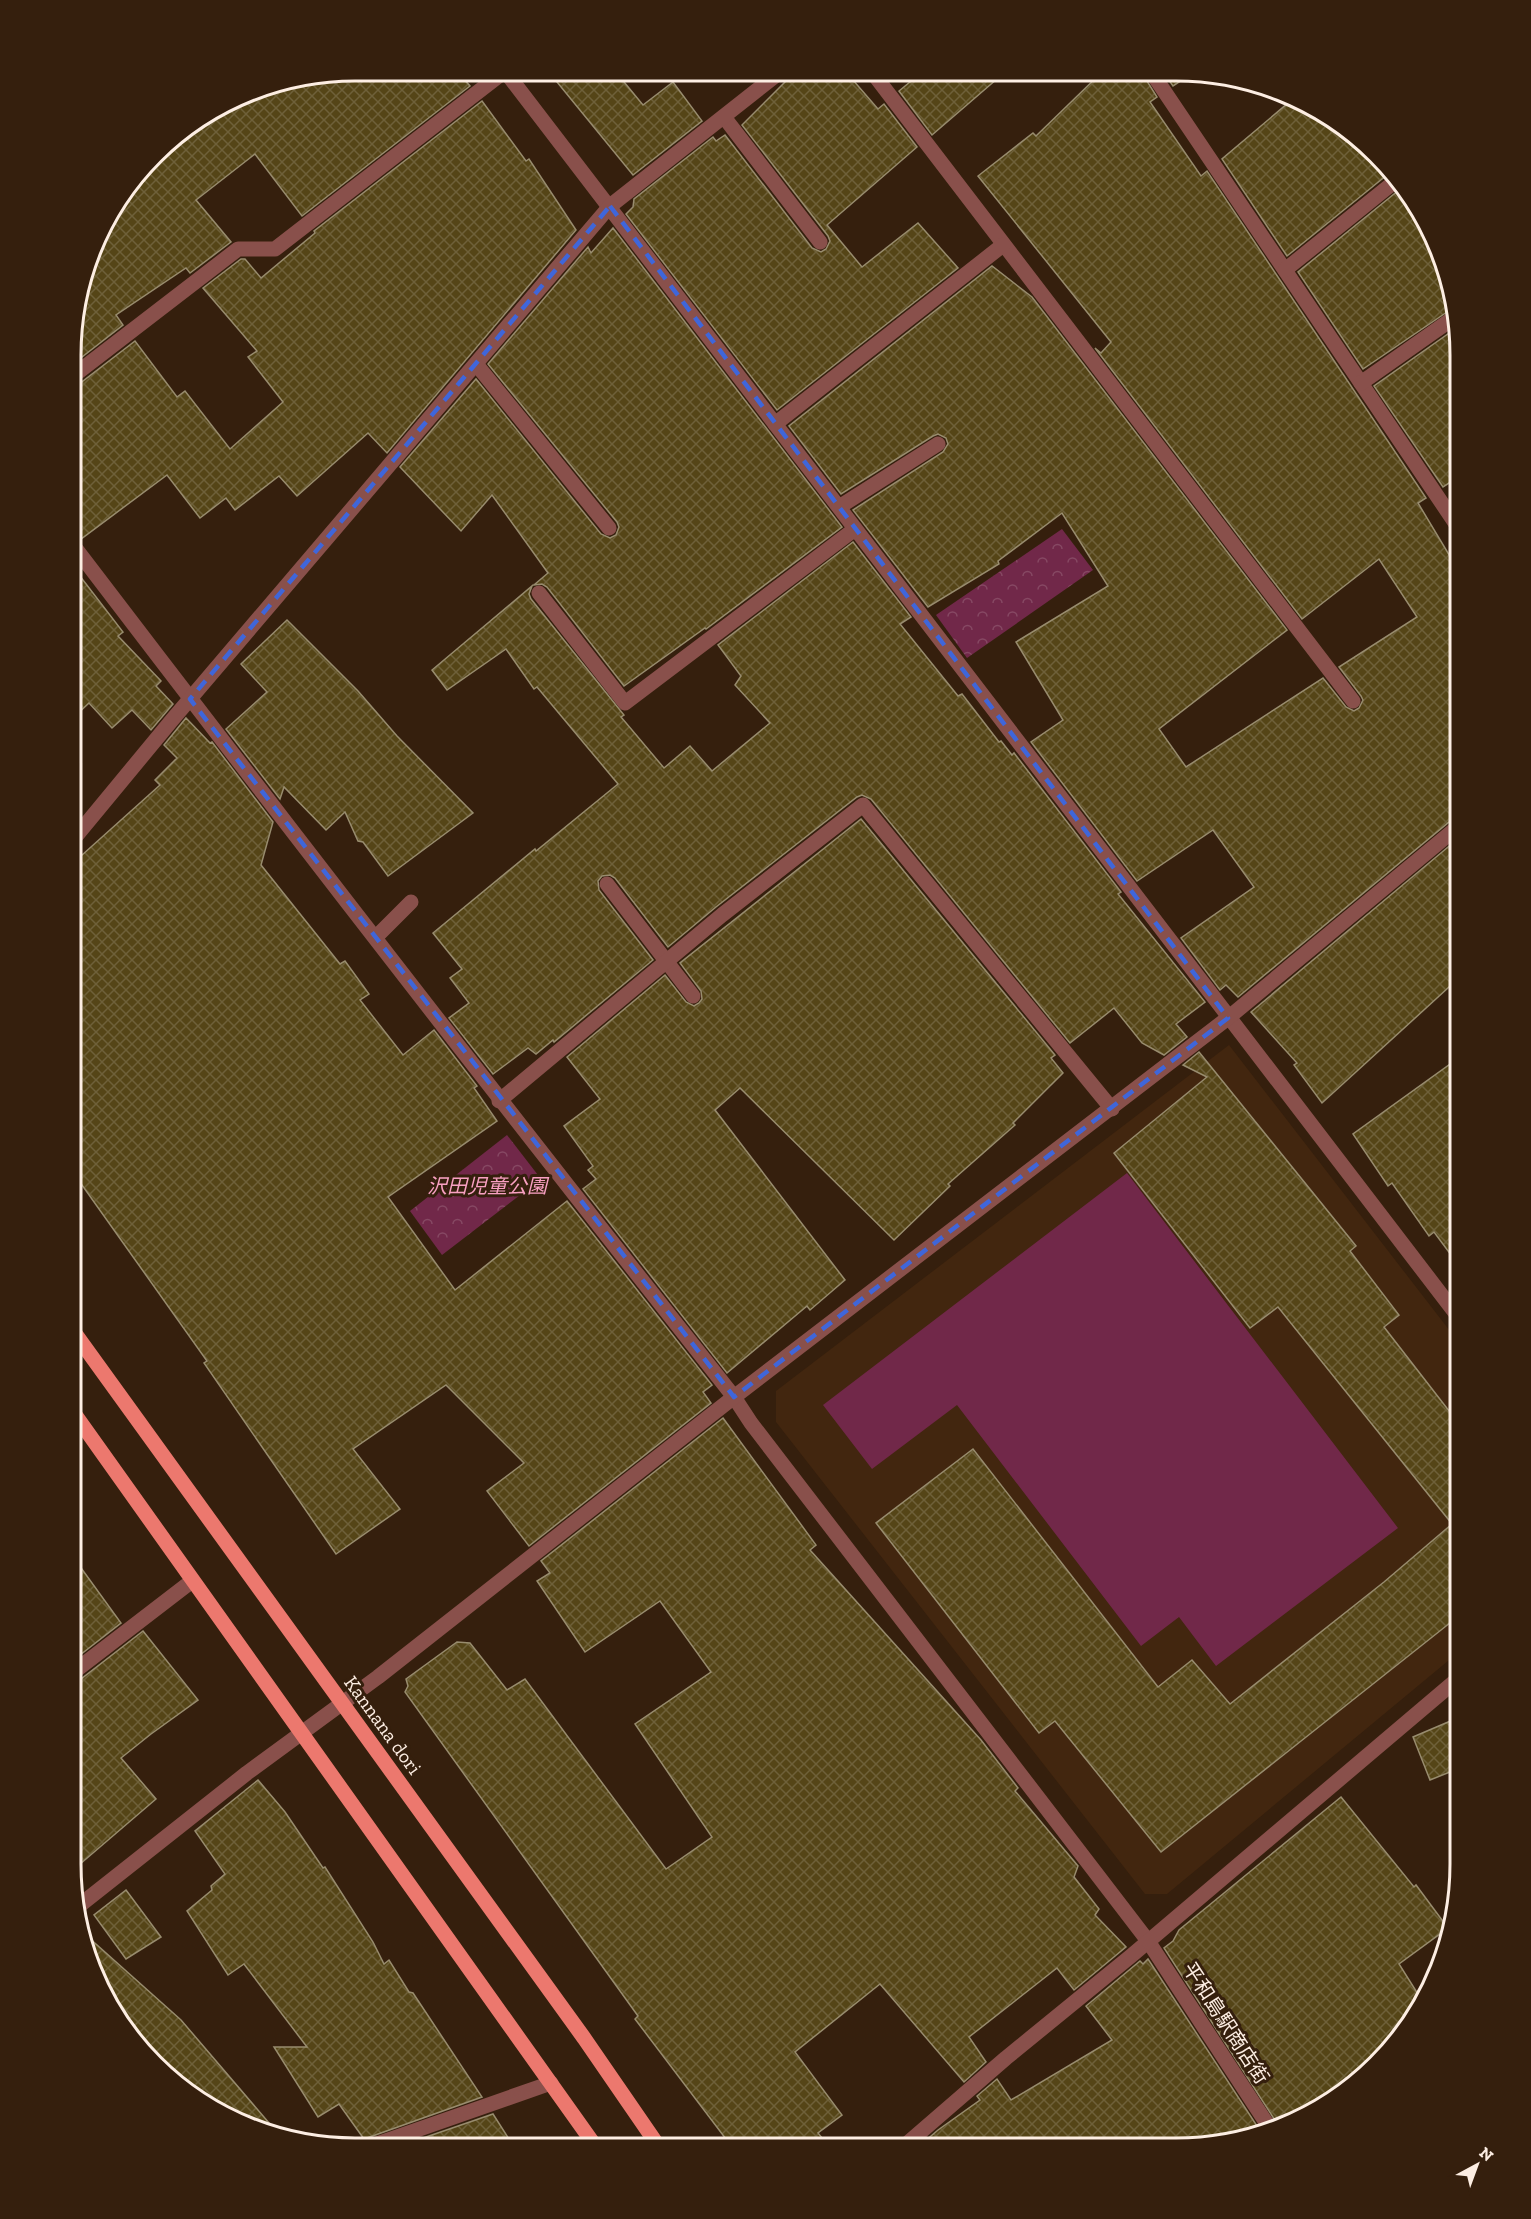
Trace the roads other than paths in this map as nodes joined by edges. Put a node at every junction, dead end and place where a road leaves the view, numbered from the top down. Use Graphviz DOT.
graph roads {
  1 [pos="492,81"];
  2 [pos="513,81"];
  3 [pos="769,81"];
  4 [pos="879,81"];
  5 [pos="1157,81"];
  6 [pos="724,117"];
  7 [pos="1391,185"];
  8 [pos="610,206"];
  9 [pos="820,242"];
  10 [pos="1003,245"];
  11 [pos="1286,270"];
  12 [pos="1448,322"];
  13 [pos="476,364"];
  14 [pos="81,370"];
  15 [pos="1361,383"];
  16 [pos="775,423"];
  17 [pos="938,444"];
  18 [pos="838,507"];
  19 [pos="1450,515"];
  20 [pos="609,528"];
  21 [pos="855,529"];
  22 [pos="81,556"];
  23 [pos="539,593"];
  24 [pos="190,699"];
  25 [pos="1353,701"];
  26 [pos="81,830"];
  27 [pos="1450,833"];
  28 [pos="607,884"];
  29 [pos="411,902"];
  30 [pos="376,937"];
  31 [pos="667,960"];
  32 [pos="693,996"];
  33 [pos="1228,1018"];
  34 [pos="499,1101"];
  35 [pos="1112,1108"];
  36 [pos="1450,1306"];
  37 [pos="81,1342"];
  38 [pos="734,1397"];
  39 [pos="81,1424"];
  40 [pos="192,1581"];
  41 [pos="81,1666"];
  42 [pos="1450,1685"];
  43 [pos="341,1704"];
  44 [pos="300,1733"];
  45 [pos="83,1902"];
  46 [pos="1148,1941"];
  47 [pos="551,2083"];
  48 [pos="1266,2122"];
  49 [pos="394,2138"];
  50 [pos="590,2138"];
  51 [pos="653,2138"];
  52 [pos="914,2138"];
  1 -- 14 [label="street"];
  2 -- 8 [label="street"];
  3 -- 6 [label="street"];
  4 -- 10 [label="street"];
  5 -- 11 [label="street"];
  6 -- 8 [label="street"];
  6 -- 9 [label="street"];
  7 -- 11 [label="street"];
  8 -- 13 [label="street"];
  8 -- 16 [label="street"];
  10 -- 16 [label="street"];
  10 -- 25 [label="street"];
  11 -- 15 [label="street"];
  12 -- 15 [label="street"];
  13 -- 20 [label="street"];
  13 -- 24 [label="street"];
  15 -- 19 [label="street"];
  16 -- 18 [label="street"];
  17 -- 18 [label="street"];
  18 -- 21 [label="street"];
  21 -- 23 [label="street"];
  21 -- 33 [label="street"];
  22 -- 24 [label="street, 平和島駅商店街"];
  24 -- 26 [label="street"];
  24 -- 30 [label="street, 平和島駅商店街"];
  27 -- 33 [label="street"];
  28 -- 31 [label="street"];
  29 -- 30 [label="street"];
  30 -- 34 [label="street, 平和島駅商店街"];
  31 -- 32 [label="street"];
  31 -- 34 [label="street"];
  31 -- 35 [label="street"];
  33 -- 35 [label="street"];
  33 -- 36 [label="street"];
  34 -- 38 [label="street, 平和島駅商店街"];
  35 -- 38 [label="street"];
  37 -- 43 [label="main road, Kannana dori"];
  38 -- 43 [label="street"];
  38 -- 46 [label="street, 平和島駅商店街"];
  39 -- 40 [label="main road"];
  40 -- 41 [label="street"];
  40 -- 44 [label="main road"];
  42 -- 46 [label="street"];
  43 -- 44 [label="street"];
  43 -- 51 [label="main road, Kannana dori"];
  44 -- 45 [label="street"];
  44 -- 47 [label="main road"];
  46 -- 48 [label="street, 平和島駅商店街"];
  46 -- 52 [label="street"];
  47 -- 49 [label="street"];
  47 -- 50 [label="main road"];
}
